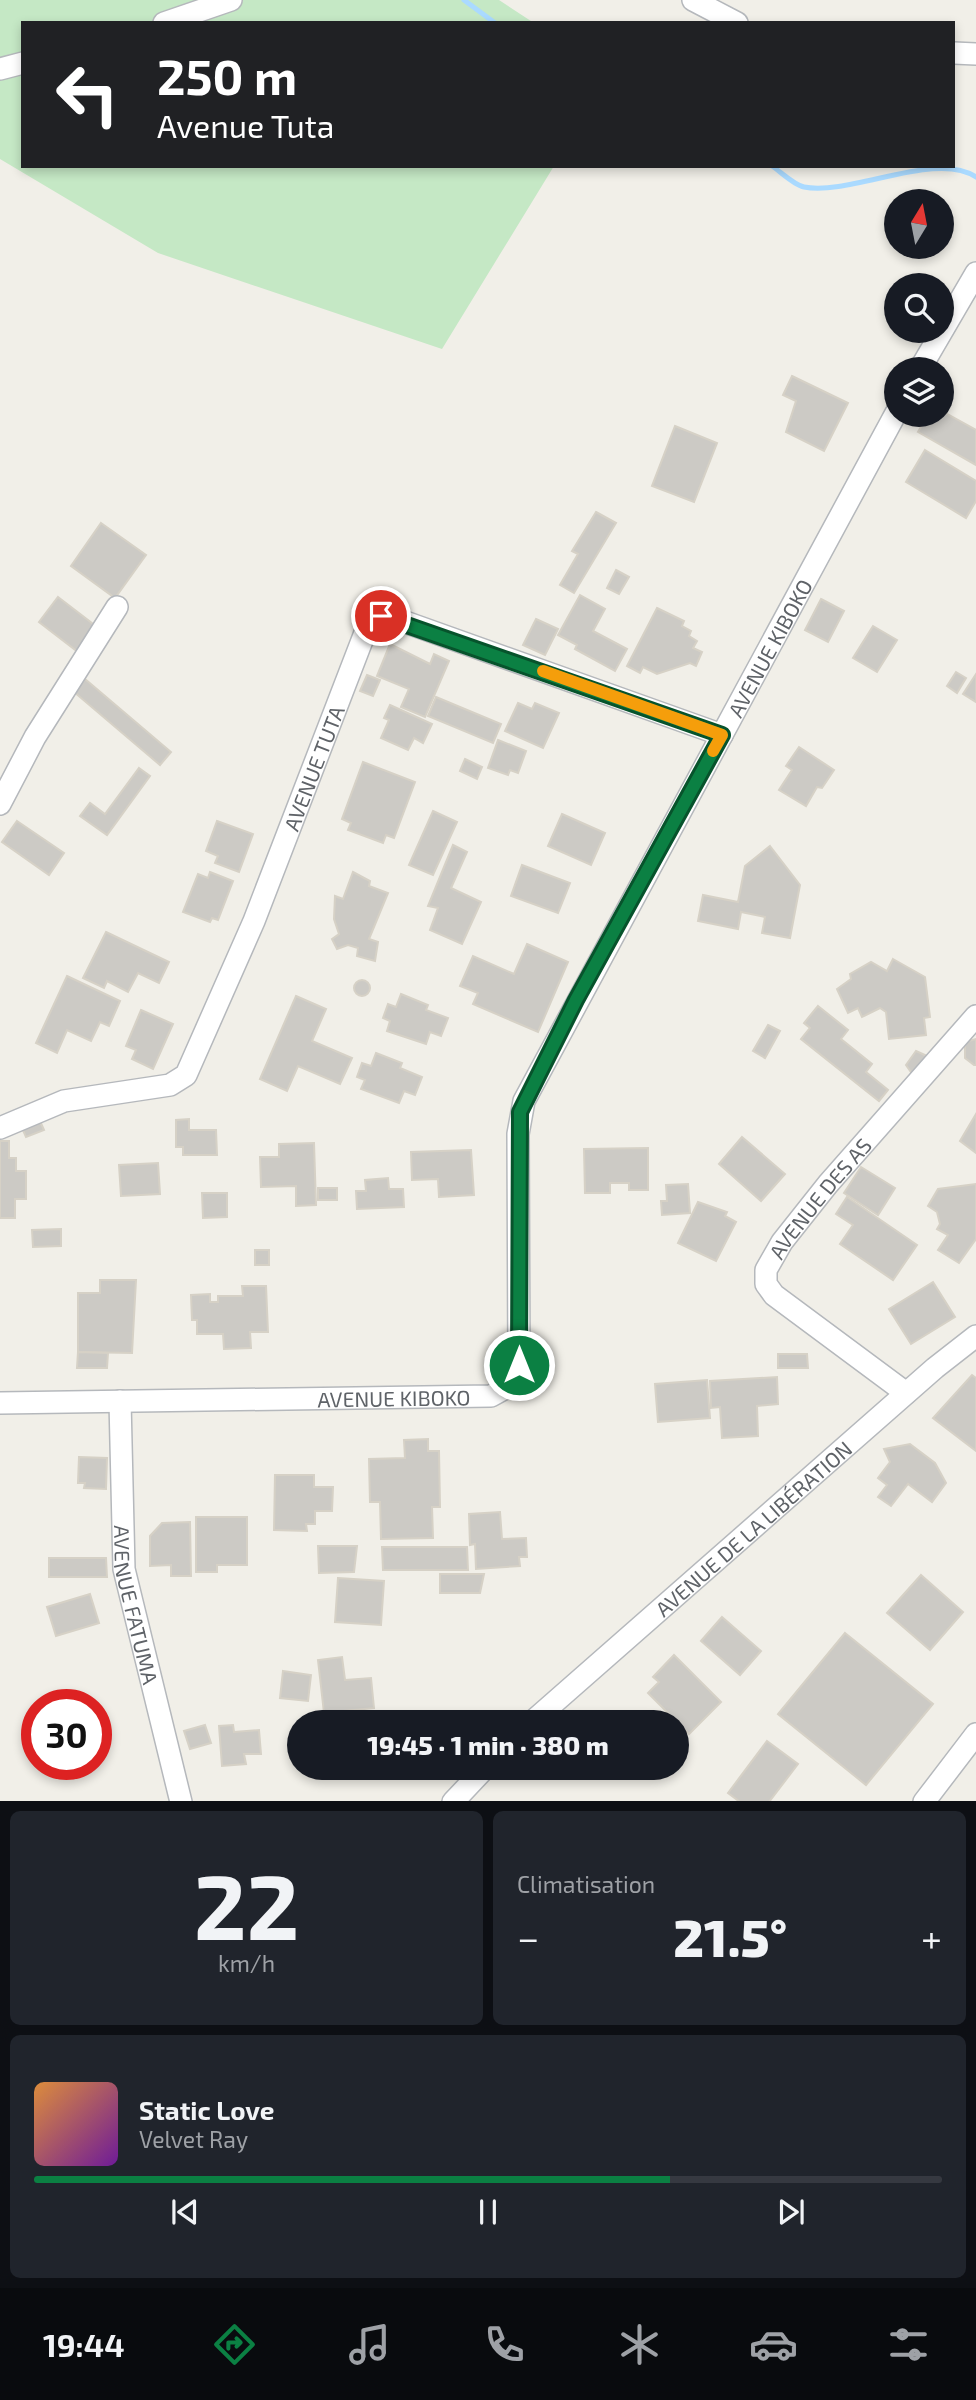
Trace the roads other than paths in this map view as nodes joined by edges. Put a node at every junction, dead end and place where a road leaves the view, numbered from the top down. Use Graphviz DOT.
graph roads {
  1 [pos="231,0"];
  2 [pos="693,0"];
  3 [pos="170,21"];
  4 [pos="733,21"];
  5 [pos="955,53"];
  6 [pos="976,54"];
  7 [pos="21,64"];
  8 [pos="0,69"];
  9 [pos="976,273"];
  10 [pos="927,357"];
  11 [pos="888,427"];
  12 [pos="117,607"];
  13 [pos="722,735"];
  14 [pos="0,804"];
  15 [pos="976,1016"];
  16 [pos="0,1128"];
  17 [pos="976,1336"];
  18 [pos="906,1392"];
  19 [pos="120,1401"];
  20 [pos="0,1403"];
  21 [pos="546,1710"];
  22 [pos="976,1734"];
  23 [pos="473,1780"];
  24 [pos="181,1801"];
  25 [pos="453,1801"];
  26 [pos="924,1801"];
  1 -- 3 [label="street"];
  2 -- 4 [label="street"];
  5 -- 6 [label="street"];
  7 -- 8 [label="street"];
  9 -- 10 [label="street"];
  11 -- 13 [label="street, AVENUE KIBOKO"];
  12 -- 14 [label="street"];
  13 -- 16 [label="street, AVENUE TUTA"];
  13 -- 19 [label="street, AVENUE KIBOKO"];
  15 -- 18 [label="street, AVENUE DES AS"];
  17 -- 18 [label="street, AVENUE DE LA LIBÉRATION"];
  18 -- 21 [label="street, AVENUE DE LA LIBÉRATION"];
  19 -- 20 [label="street, AVENUE KIBOKO"];
  19 -- 24 [label="street, AVENUE FATUMA"];
  22 -- 26 [label="street"];
  23 -- 25 [label="street"];
}
